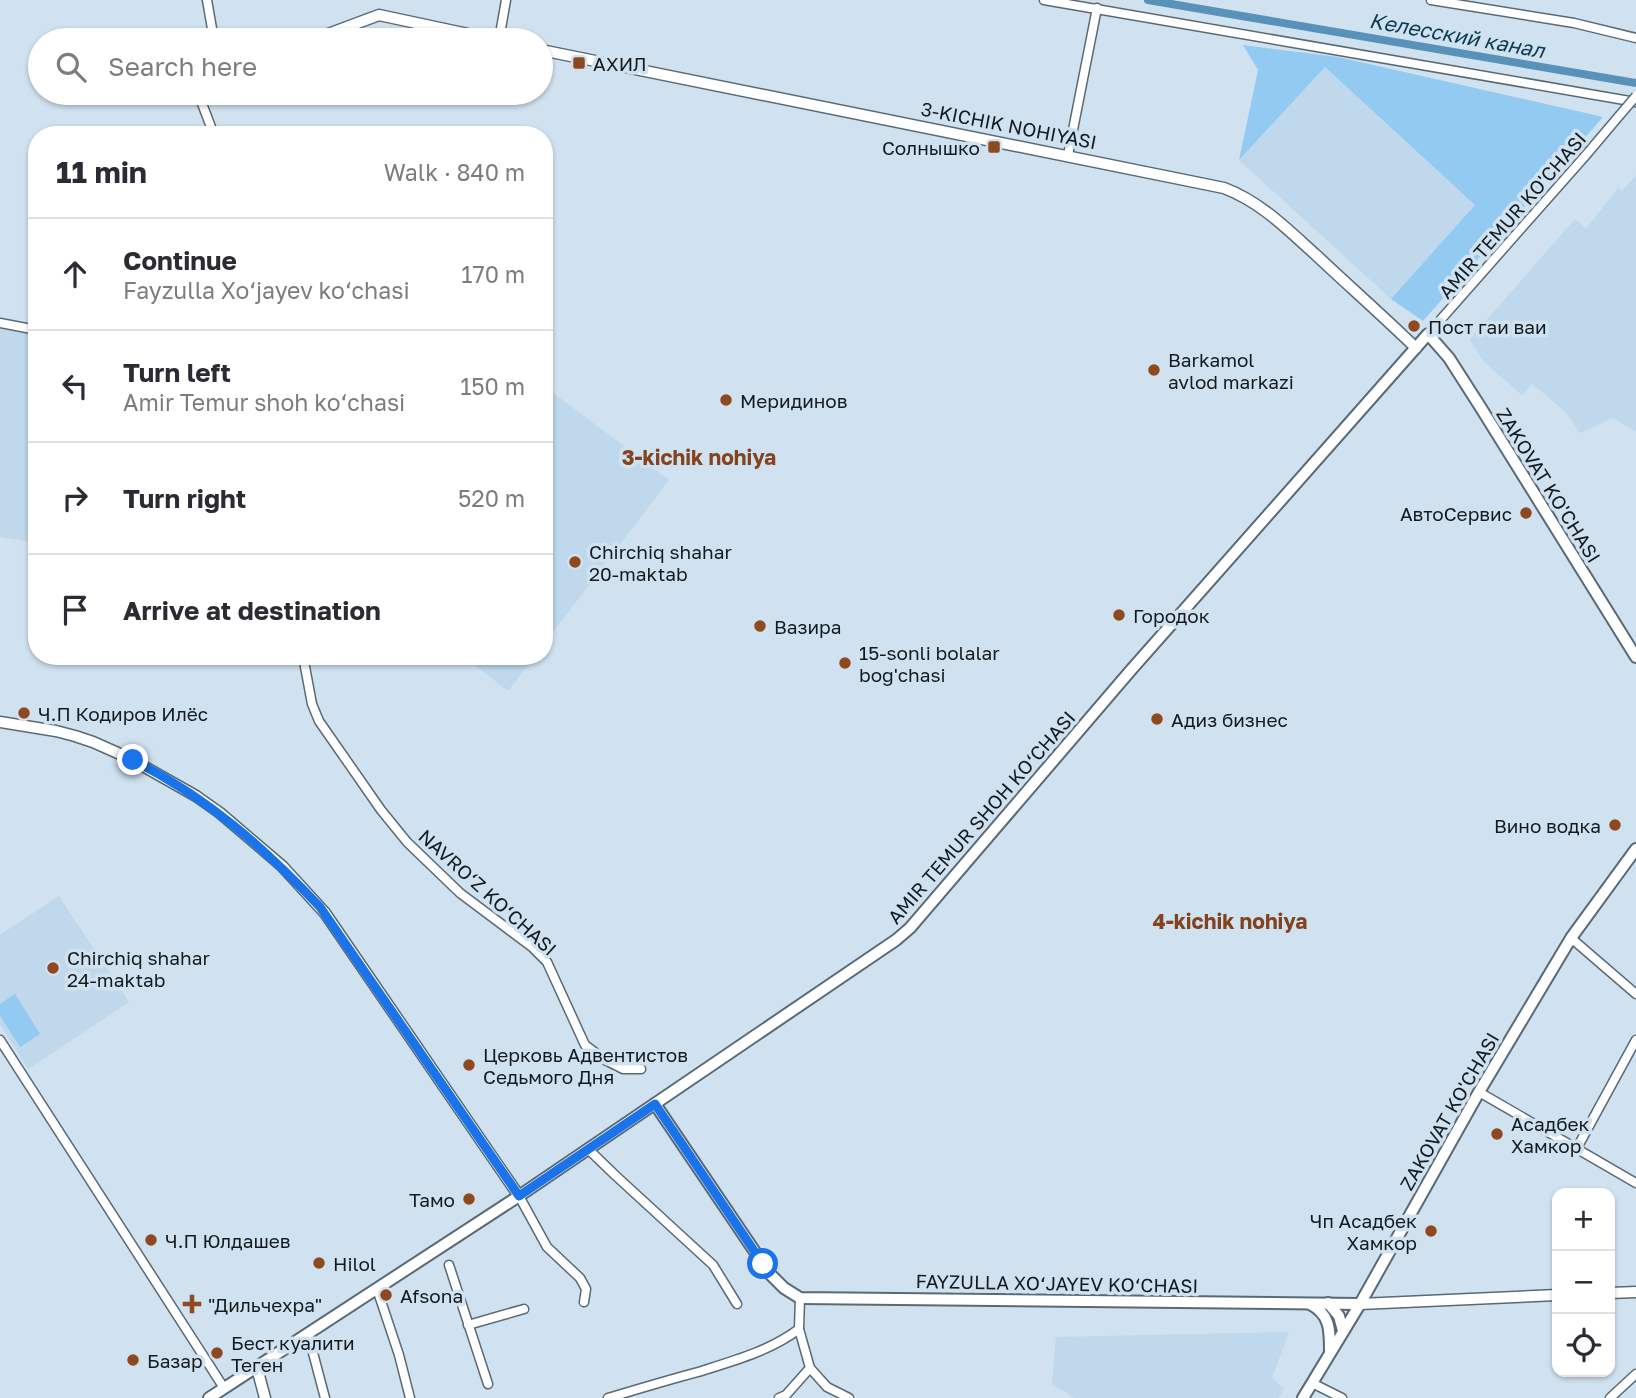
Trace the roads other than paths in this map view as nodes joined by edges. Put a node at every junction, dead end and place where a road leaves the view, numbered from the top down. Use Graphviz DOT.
graph roads {
  1 [pos="207,0"];
  2 [pos="506,0"];
  3 [pos="1044,0"];
  4 [pos="1431,0"];
  5 [pos="1097,8"];
  6 [pos="212,28"];
  7 [pos="344,28"];
  8 [pos="440,28"];
  9 [pos="500,28"];
  10 [pos="1636,38"];
  11 [pos="553,52"];
  12 [pos="1636,96"];
  13 [pos="1636,102"];
  14 [pos="203,105"];
  15 [pos="211,126"];
  16 [pos="1068,155"];
  17 [pos="0,323"];
  18 [pos="28,328"];
  19 [pos="1428,334"];
  20 [pos="1416,348"];
  21 [pos="1636,657"];
  22 [pos="305,665"];
  23 [pos="0,722"];
  24 [pos="1636,849"];
  25 [pos="1571,938"];
  26 [pos="1636,994"];
  27 [pos="0,1040"];
  28 [pos="1636,1040"];
  29 [pos="641,1069"];
  30 [pos="1479,1092"];
  31 [pos="655,1104"];
  32 [pos="1577,1148"];
  33 [pos="588,1149"];
  34 [pos="1636,1183"];
  35 [pos="519,1196"];
  36 [pos="449,1265"];
  37 [pos="377,1289"];
  38 [pos="1636,1292"];
  39 [pos="1615,1293"];
  40 [pos="1552,1295"];
  41 [pos="800,1298"];
  42 [pos="584,1302"];
  43 [pos="1308,1303"];
  44 [pos="1328,1303"];
  45 [pos="737,1304"];
  46 [pos="1360,1304"];
  47 [pos="524,1309"];
  48 [pos="468,1325"];
  49 [pos="799,1329"];
  50 [pos="1343,1331"];
  51 [pos="308,1334"];
  52 [pos="1330,1353"];
  53 [pos="257,1367"];
  54 [pos="810,1368"];
  55 [pos="1636,1374"];
  56 [pos="1312,1383"];
  57 [pos="488,1384"];
  58 [pos="224,1388"];
  59 [pos="209,1398"];
  60 [pos="265,1398"];
  61 [pos="325,1398"];
  62 [pos="410,1398"];
  63 [pos="608,1398"];
  64 [pos="779,1398"];
  65 [pos="849,1398"];
  66 [pos="1303,1398"];
  67 [pos="1342,1398"];
  68 [pos="1610,1398"];
  1 -- 6 [label="street"];
  2 -- 9 [label="street"];
  3 -- 5 [label="street"];
  4 -- 10 [label="street"];
  5 -- 13 [label="street"];
  5 -- 16 [label="street"];
  7 -- 8 [label="street"];
  11 -- 16 [label="street, 3-KICHIK NOHIYASI"];
  12 -- 19 [label="street, AMIR TEMUR KO'CHASI, bridge"];
  14 -- 15 [label="street"];
  16 -- 20 [label="street, 3-KICHIK NOHIYASI"];
  17 -- 18 [label="street"];
  19 -- 20 [label="main road, AMIR TEMUR SHOH KO‘CHASI"];
  19 -- 21 [label="main road, ZAKOVAT KO'CHASI"];
  20 -- 31 [label="main road, AMIR TEMUR SHOH KO‘CHASI"];
  22 -- 29 [label="street, NAVRO‘Z KO‘CHASI"];
  23 -- 35 [label="street"];
  24 -- 25 [label="main road, ZAKOVAT KO'CHASI"];
  25 -- 26 [label="street"];
  25 -- 30 [label="main road, ZAKOVAT KO'CHASI"];
  27 -- 58 [label="street"];
  28 -- 32 [label="street"];
  30 -- 32 [label="street"];
  30 -- 46 [label="main road, ZAKOVAT KO'CHASI"];
  31 -- 33 [label="main road, AMIR TEMUR SHOH KO‘CHASI"];
  31 -- 41 [label="main road"];
  32 -- 34 [label="street"];
  33 -- 35 [label="main road, AMIR TEMUR SHOH KO‘CHASI"];
  33 -- 45 [label="street"];
  35 -- 37 [label="main road, AMIR TEMUR SHOH KO‘CHASI"];
  35 -- 42 [label="street"];
  36 -- 48 [label="street"];
  37 -- 51 [label="main road, AMIR TEMUR SHOH KO‘CHASI"];
  37 -- 62 [label="street"];
  38 -- 39 [label="street"];
  40 -- 46 [label="street, FAYZULLA XO‘JAYEV KO‘CHASI"];
  41 -- 43 [label="main road, FAYZULLA XO‘JAYEV KO‘CHASI"];
  41 -- 49 [label="street"];
  43 -- 44 [label="main road, FAYZULLA XO‘JAYEV KO‘CHASI"];
  43 -- 52 [label="main road"];
  44 -- 46 [label="main road, FAYZULLA XO‘JAYEV KO‘CHASI"];
  44 -- 50 [label="main road"];
  46 -- 50 [label="main road, ZAKOVAT KO'CHASI"];
  47 -- 48 [label="street"];
  48 -- 57 [label="street"];
  49 -- 54 [label="street"];
  49 -- 63 [label="street"];
  50 -- 52 [label="main road, ZAKOVAT KO'CHASI"];
  51 -- 53 [label="main road, AMIR TEMUR SHOH KO‘CHASI"];
  51 -- 61 [label="street"];
  52 -- 56 [label="main road, ZAKOVAT KO'CHASI"];
  53 -- 58 [label="main road, AMIR TEMUR SHOH KO‘CHASI"];
  53 -- 60 [label="street"];
  54 -- 64 [label="street"];
  54 -- 65 [label="street"];
  55 -- 68 [label="street"];
  56 -- 66 [label="main road, ZAKOVAT KO'CHASI"];
  56 -- 67 [label="street"];
  58 -- 59 [label="main road, AMIR TEMUR SHOH KO‘CHASI"];
}
